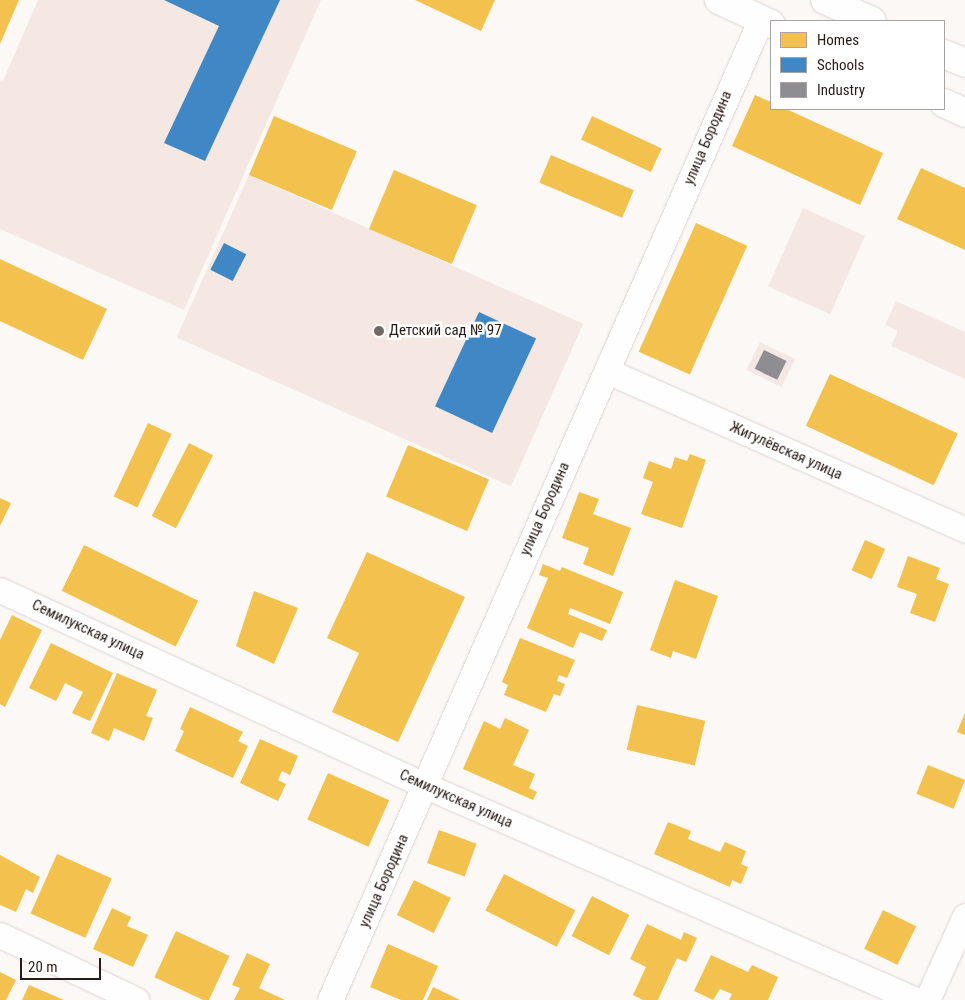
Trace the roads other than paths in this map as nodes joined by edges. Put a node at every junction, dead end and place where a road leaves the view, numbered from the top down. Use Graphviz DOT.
graph roads {
  1 [pos="719,0"];
  2 [pos="825,0"];
  3 [pos="870,20"];
  4 [pos="766,22"];
  5 [pos="945,54"];
  6 [pos="965,63"];
  7 [pos="945,103"];
  8 [pos="965,112"];
  9 [pos="607,371"];
  10 [pos="965,530"];
  11 [pos="0,590"];
  12 [pos="426,786"];
  13 [pos="965,916"];
  14 [pos="0,936"];
  15 [pos="136,1000"];
  16 [pos="330,1000"];
  17 [pos="916,1000"];
  18 [pos="927,1000"];
  1 -- 4 [label="main road"];
  2 -- 3 [label="main road"];
  4 -- 9 [label="street, улица Бородина"];
  5 -- 6 [label="main road"];
  7 -- 8 [label="main road"];
  9 -- 10 [label="street, Жигулёвская улица"];
  9 -- 12 [label="street, улица Бородина"];
  11 -- 12 [label="street, Семилукская улица"];
  12 -- 16 [label="street, улица Бородина"];
  12 -- 17 [label="street, Семилукская улица"];
  13 -- 18 [label="street"];
  14 -- 15 [label="street"];
}
